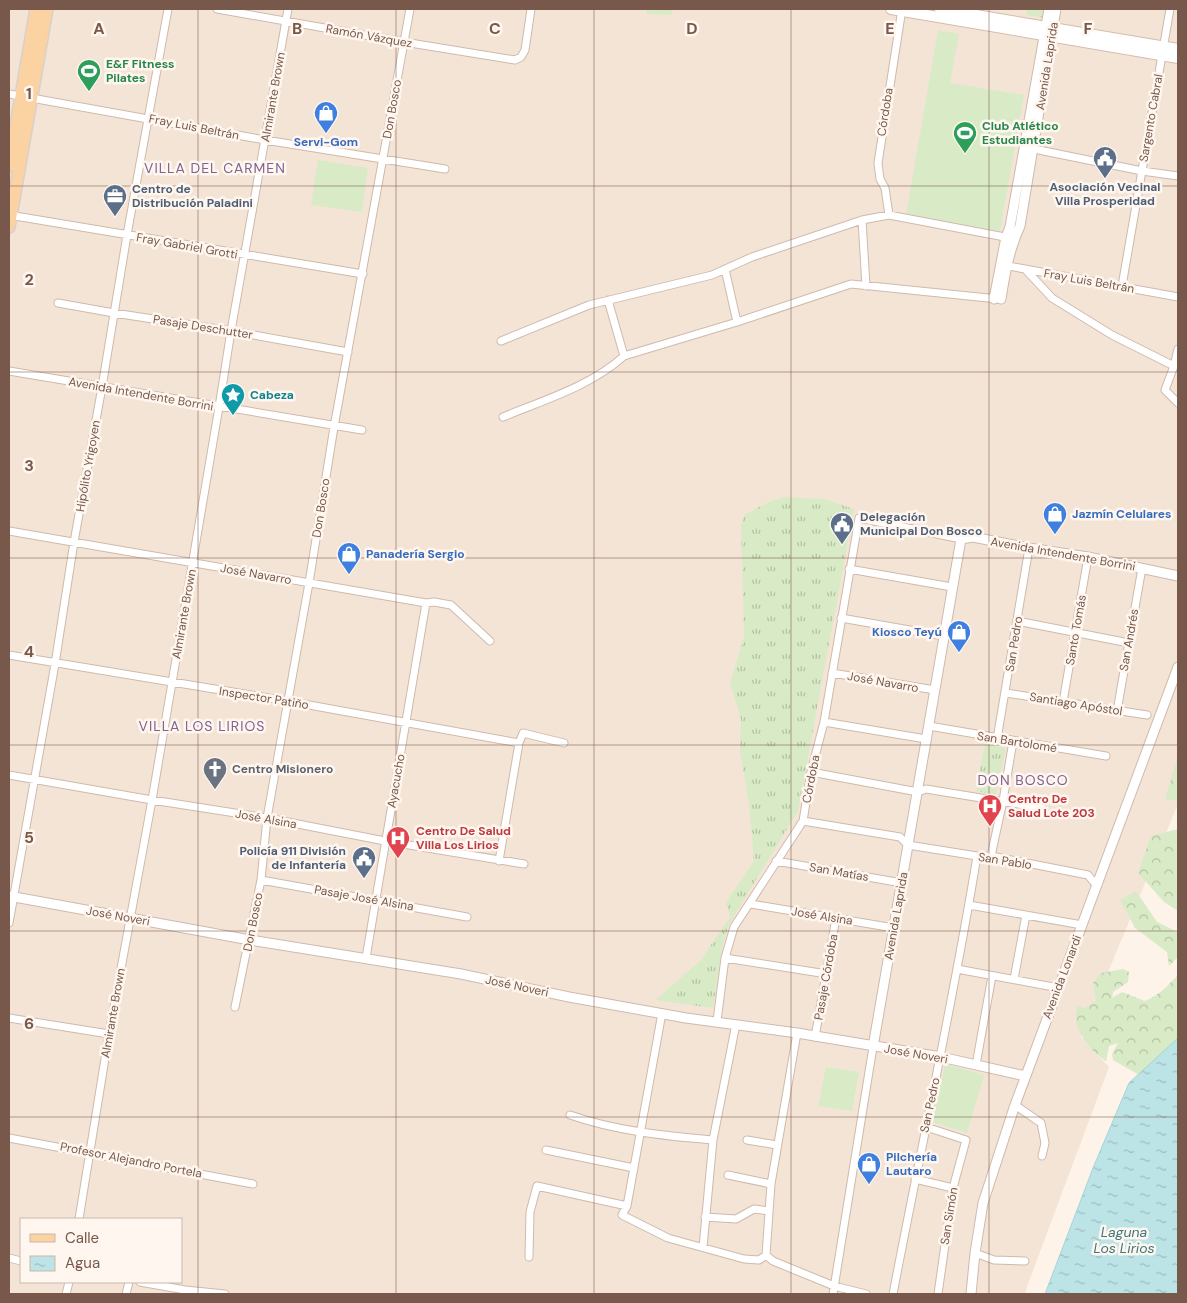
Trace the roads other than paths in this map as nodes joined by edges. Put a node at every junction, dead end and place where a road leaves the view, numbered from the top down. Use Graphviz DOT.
graph roads {
  1 [pos="36,9"];
  2 [pos="47,9"];
  3 [pos="168,9"];
  4 [pos="217,9"];
  5 [pos="288,9"];
  6 [pos="410,9"];
  7 [pos="531,9"];
  8 [pos="890,9"];
  9 [pos="940,9"];
  10 [pos="1049,9"];
  11 [pos="1056,9"];
  12 [pos="1170,9"];
  13 [pos="902,10"];
  14 [pos="286,21"];
  15 [pos="1049,31"];
  16 [pos="404,42"];
  17 [pos="1178,49"];
  18 [pos="1163,51"];
  19 [pos="1178,58"];
  20 [pos="14,95"];
  21 [pos="32,98"];
  22 [pos="148,118"];
  23 [pos="265,140"];
  24 [pos="1029,148"];
  25 [pos="383,160"];
  26 [pos="9,166"];
  27 [pos="445,169"];
  28 [pos="1142,171"];
  29 [pos="1178,176"];
  30 [pos="889,215"];
  31 [pos="9,220"];
  32 [pos="862,220"];
  33 [pos="127,236"];
  34 [pos="1010,238"];
  35 [pos="245,255"];
  36 [pos="1003,265"];
  37 [pos="725,269"];
  38 [pos="1026,270"];
  39 [pos="363,274"];
  40 [pos="866,286"];
  41 [pos="1122,286"];
  42 [pos="1178,297"];
  43 [pos="998,299"];
  44 [pos="608,300"];
  45 [pos="58,303"];
  46 [pos="114,313"];
  47 [pos="738,322"];
  48 [pos="231,331"];
  49 [pos="501,341"];
  50 [pos="1178,349"];
  51 [pos="348,352"];
  52 [pos="624,356"];
  53 [pos="1174,366"];
  54 [pos="9,371"];
  55 [pos="102,387"];
  56 [pos="1178,404"];
  57 [pos="219,408"];
  58 [pos="503,417"];
  59 [pos="334,426"];
  60 [pos="362,430"];
  61 [pos="858,518"];
  62 [pos="9,532"];
  63 [pos="961,539"];
  64 [pos="74,542"];
  65 [pos="1029,548"];
  66 [pos="1088,557"];
  67 [pos="193,563"];
  68 [pos="1142,568"];
  69 [pos="849,569"];
  70 [pos="1178,576"];
  71 [pos="309,583"];
  72 [pos="952,587"];
  73 [pos="426,604"];
  74 [pos="841,618"];
  75 [pos="1018,621"];
  76 [pos="1076,632"];
  77 [pos="944,636"];
  78 [pos="490,641"];
  79 [pos="1129,643"];
  80 [pos="9,655"];
  81 [pos="55,664"];
  82 [pos="1178,667"];
  83 [pos="832,673"];
  84 [pos="172,683"];
  85 [pos="934,690"];
  86 [pos="1006,693"];
  87 [pos="287,702"];
  88 [pos="1063,702"];
  89 [pos="1117,711"];
  90 [pos="1147,715"];
  91 [pos="824,722"];
  92 [pos="406,723"];
  93 [pos="929,726"];
  94 [pos="926,739"];
  95 [pos="997,739"];
  96 [pos="1013,741"];
  97 [pos="519,743"];
  98 [pos="564,744"];
  99 [pos="1106,756"];
  100 [pos="811,772"];
  101 [pos="9,775"];
  102 [pos="35,779"];
  103 [pos="918,792"];
  104 [pos="152,800"];
  105 [pos="1003,802"];
  106 [pos="1042,808"];
  107 [pos="267,818"];
  108 [pos="803,821"];
  109 [pos="386,841"];
  110 [pos="908,845"];
  111 [pos="977,856"];
  112 [pos="990,856"];
  113 [pos="500,861"];
  114 [pos="776,861"];
  115 [pos="524,864"];
  116 [pos="261,880"];
  117 [pos="902,882"];
  118 [pos="1098,886"];
  119 [pos="11,896"];
  120 [pos="375,899"];
  121 [pos="751,904"];
  122 [pos="969,905"];
  123 [pos="1026,915"];
  124 [pos="467,917"];
  125 [pos="131,918"];
  126 [pos="836,918"];
  127 [pos="9,922"];
  128 [pos="1082,925"];
  129 [pos="894,928"];
  130 [pos="250,940"];
  131 [pos="366,958"];
  132 [pos="725,958"];
  133 [pos="957,969"];
  134 [pos="827,974"];
  135 [pos="992,976"];
  136 [pos="1014,979"];
  137 [pos="1059,988"];
  138 [pos="235,1007"];
  139 [pos="662,1013"];
  140 [pos="9,1018"];
  141 [pos="717,1021"];
  142 [pos="736,1024"];
  143 [pos="797,1033"];
  144 [pos="109,1034"];
  145 [pos="815,1037"];
  146 [pos="873,1046"];
  147 [pos="941,1057"];
  148 [pos="976,1065"];
  149 [pos="1025,1076"];
  150 [pos="1015,1105"];
  151 [pos="570,1116"];
  152 [pos="926,1127"];
  153 [pos="642,1131"];
  154 [pos="9,1138"];
  155 [pos="713,1140"];
  156 [pos="747,1140"];
  157 [pos="778,1146"];
  158 [pos="546,1150"];
  159 [pos="89,1152"];
  160 [pos="1042,1156"];
  161 [pos="634,1168"];
  162 [pos="728,1175"];
  163 [pos="915,1179"];
  164 [pos="253,1184"];
  165 [pos="771,1184"];
  166 [pos="953,1188"];
  167 [pos="627,1206"];
  168 [pos="769,1211"];
  169 [pos="705,1217"];
  170 [pos="79,1218"];
  171 [pos="702,1247"];
  172 [pos="974,1253"];
  173 [pos="529,1256"];
  174 [pos="766,1256"];
  175 [pos="1024,1261"];
  176 [pos="144,1283"];
  177 [pos="834,1286"];
  178 [pos="184,1292"];
  179 [pos="225,1294"];
  180 [pos="833,1294"];
  181 [pos="866,1294"];
  182 [pos="893,1294"];
  183 [pos="938,1294"];
  184 [pos="971,1294"];
  1 -- 20 [label="main road"];
  2 -- 21 [label="main road"];
  3 -- 22 [label="street, Hipólito Yrigoyen"];
  4 -- 14 [label="street, Ramón Vázquez"];
  5 -- 14 [label="street, Almirante Brown"];
  6 -- 16 [label="street, Don Bosco"];
  7 -- 16 [label="street, Ramón Vázquez"];
  8 -- 13 [label="main road"];
  9 -- 15 [label="main road"];
  10 -- 15 [label="street, Avenida Laprida"];
  11 -- 15 [label="street, Avenida Laprida"];
  12 -- 18 [label="street, Sargento Cabral"];
  13 -- 15 [label="main road"];
  13 -- 30 [label="street, Córdoba"];
  14 -- 16 [label="street, Ramón Vázquez"];
  14 -- 23 [label="street, Almirante Brown"];
  15 -- 18 [label="main road"];
  15 -- 24 [label="street, Avenida Laprida"];
  16 -- 25 [label="street, Don Bosco"];
  17 -- 18 [label="main road"];
  18 -- 19 [label="main road"];
  18 -- 28 [label="street, Sargento Cabral"];
  20 -- 21 [label="street, Fray Luis Beltrán"];
  20 -- 26 [label="main road"];
  21 -- 22 [label="street, Fray Luis Beltrán"];
  21 -- 31 [label="main road"];
  22 -- 23 [label="street, Fray Luis Beltrán"];
  22 -- 33 [label="street, Hipólito Yrigoyen"];
  23 -- 25 [label="street, Fray Luis Beltrán"];
  23 -- 35 [label="street, Almirante Brown"];
  24 -- 28 [label="street"];
  24 -- 34 [label="street, Avenida Laprida"];
  25 -- 27 [label="street, Fray Luis Beltrán"];
  25 -- 39 [label="street, Don Bosco"];
  28 -- 29 [label="street"];
  28 -- 41 [label="street, Sargento Cabral"];
  30 -- 32 [label="street"];
  30 -- 34 [label="street"];
  31 -- 33 [label="street, Fray Gabriel Grotti"];
  32 -- 37 [label="street"];
  32 -- 40 [label="street"];
  33 -- 35 [label="street, Fray Gabriel Grotti"];
  33 -- 46 [label="street, Hipólito Yrigoyen"];
  34 -- 36 [label="street, Avenida Laprida"];
  35 -- 39 [label="street, Fray Gabriel Grotti"];
  35 -- 48 [label="street, Almirante Brown"];
  36 -- 38 [label="street, Fray Luis Beltrán"];
  36 -- 43 [label="street, Avenida Laprida"];
  37 -- 44 [label="street"];
  37 -- 47 [label="street"];
  38 -- 41 [label="street, Fray Luis Beltrán"];
  38 -- 53 [label="street"];
  39 -- 51 [label="street, Don Bosco"];
  40 -- 43 [label="street"];
  40 -- 47 [label="street"];
  41 -- 42 [label="street, Fray Luis Beltrán"];
  44 -- 49 [label="street"];
  44 -- 52 [label="street"];
  45 -- 46 [label="street, Pasaje Deschutter"];
  46 -- 48 [label="street, Pasaje Deschutter"];
  46 -- 55 [label="street, Hipólito Yrigoyen"];
  47 -- 52 [label="street"];
  48 -- 51 [label="street, Pasaje Deschutter"];
  48 -- 57 [label="street, Almirante Brown"];
  50 -- 53 [label="street"];
  51 -- 59 [label="street, Don Bosco"];
  52 -- 58 [label="street"];
  53 -- 56 [label="street"];
  54 -- 55 [label="street, Avenida Intendente Borrini"];
  55 -- 57 [label="street, Avenida Intendente Borrini"];
  55 -- 64 [label="street, Hipólito Yrigoyen"];
  57 -- 59 [label="street, Avenida Intendente Borrini"];
  57 -- 67 [label="street, Almirante Brown"];
  59 -- 60 [label="street, Avenida Intendente Borrini"];
  59 -- 71 [label="street, Don Bosco"];
  61 -- 63 [label="street, Avenida Intendente Borrini"];
  61 -- 69 [label="street, Córdoba"];
  62 -- 64 [label="street, José Navarro"];
  63 -- 65 [label="street, Avenida Intendente Borrini"];
  63 -- 72 [label="street, Avenida Laprida"];
  64 -- 67 [label="street, José Navarro"];
  64 -- 81 [label="street, Hipólito Yrigoyen"];
  65 -- 66 [label="street, Avenida Intendente Borrini"];
  65 -- 75 [label="street, San Pedro"];
  66 -- 68 [label="street, Avenida Intendente Borrini"];
  66 -- 76 [label="street, Santo Tomás"];
  67 -- 71 [label="street, José Navarro"];
  67 -- 84 [label="street, Almirante Brown"];
  68 -- 70 [label="street, Avenida Intendente Borrini"];
  68 -- 79 [label="street, San Andrés"];
  69 -- 72 [label="street"];
  69 -- 74 [label="street, Córdoba"];
  71 -- 73 [label="street, José Navarro"];
  71 -- 87 [label="street, Don Bosco"];
  72 -- 77 [label="street, Avenida Laprida"];
  73 -- 78 [label="street, José Navarro"];
  73 -- 92 [label="street, Ayacucho"];
  74 -- 77 [label="street"];
  74 -- 83 [label="street, Córdoba"];
  75 -- 76 [label="street"];
  75 -- 86 [label="street, San Pedro"];
  76 -- 79 [label="street"];
  76 -- 88 [label="street, Santo Tomás"];
  77 -- 85 [label="street, Avenida Laprida"];
  79 -- 89 [label="street, San Andrés"];
  80 -- 81 [label="street, Inspector Patiño"];
  81 -- 84 [label="street, Inspector Patiño"];
  81 -- 102 [label="street, Hipólito Yrigoyen"];
  82 -- 118 [label="street, Avenida Lonardi"];
  83 -- 85 [label="street, José Navarro"];
  83 -- 91 [label="street, Córdoba"];
  84 -- 87 [label="street, Inspector Patiño"];
  84 -- 104 [label="street, Almirante Brown"];
  85 -- 93 [label="street, Avenida Laprida"];
  86 -- 88 [label="street, Santiago Apóstol"];
  86 -- 95 [label="street, San Pedro"];
  87 -- 92 [label="street, Inspector Patiño"];
  87 -- 107 [label="street, Don Bosco"];
  88 -- 89 [label="street, Santiago Apóstol"];
  89 -- 90 [label="street, Santiago Apóstol"];
  91 -- 94 [label="street"];
  91 -- 100 [label="street, Córdoba"];
  92 -- 97 [label="street, Inspector Patiño"];
  92 -- 109 [label="street, Ayacucho"];
  93 -- 94 [label="street, Avenida Laprida"];
  93 -- 95 [label="street, San Bartolomé"];
  94 -- 103 [label="street, Avenida Laprida"];
  95 -- 96 [label="street, San Bartolomé"];
  96 -- 99 [label="street, San Bartolomé"];
  96 -- 105 [label="street"];
  97 -- 98 [label="street"];
  97 -- 113 [label="street"];
  100 -- 103 [label="street"];
  100 -- 108 [label="street, Córdoba"];
  101 -- 102 [label="street, José Alsina"];
  102 -- 104 [label="street, José Alsina"];
  102 -- 119 [label="street, Hipólito Yrigoyen"];
  103 -- 105 [label="street"];
  103 -- 110 [label="street, Avenida Laprida"];
  104 -- 107 [label="street, José Alsina"];
  104 -- 125 [label="street, Almirante Brown"];
  105 -- 106 [label="street"];
  105 -- 112 [label="street"];
  107 -- 109 [label="street, José Alsina"];
  107 -- 116 [label="street, Don Bosco"];
  108 -- 110 [label="street, San Pablo"];
  108 -- 114 [label="street, Córdoba"];
  109 -- 113 [label="street, José Alsina"];
  109 -- 120 [label="street, Ayacucho"];
  110 -- 111 [label="street, San Pablo"];
  110 -- 117 [label="street, Avenida Laprida"];
  111 -- 112 [label="street, San Pablo"];
  111 -- 122 [label="street, San Pedro"];
  112 -- 118 [label="street, San Pablo"];
  113 -- 115 [label="street, José Alsina"];
  114 -- 117 [label="street, San Matías"];
  114 -- 121 [label="street, Córdoba"];
  116 -- 120 [label="street, Pasaje José Alsina"];
  116 -- 130 [label="street, Don Bosco"];
  117 -- 129 [label="street, Avenida Laprida"];
  118 -- 128 [label="street, Avenida Lonardi"];
  119 -- 125 [label="street, José Noveri"];
  119 -- 127 [label="street, Hipólito Yrigoyen"];
  120 -- 124 [label="street, Pasaje José Alsina"];
  120 -- 131 [label="street, Ayacucho"];
  121 -- 126 [label="street, José Alsina"];
  121 -- 132 [label="street, Córdoba"];
  122 -- 123 [label="street"];
  122 -- 133 [label="street, San Pedro"];
  123 -- 128 [label="street"];
  123 -- 136 [label="street"];
  125 -- 130 [label="street, José Noveri"];
  125 -- 144 [label="street, Almirante Brown"];
  126 -- 129 [label="street, José Alsina"];
  126 -- 134 [label="street, Pasaje Córdoba"];
  128 -- 137 [label="street, Avenida Lonardi"];
  129 -- 146 [label="street, Avenida Laprida"];
  130 -- 131 [label="street, José Noveri"];
  130 -- 138 [label="street, Don Bosco"];
  131 -- 139 [label="street, José Noveri"];
  132 -- 134 [label="street"];
  132 -- 141 [label="street, Córdoba"];
  133 -- 135 [label="street"];
  133 -- 147 [label="street, San Pedro"];
  134 -- 145 [label="street, Pasaje Córdoba"];
  135 -- 136 [label="street"];
  135 -- 148 [label="street"];
  136 -- 137 [label="street"];
  137 -- 149 [label="street, Avenida Lonardi"];
  139 -- 141 [label="street, José Noveri"];
  139 -- 153 [label="street"];
  140 -- 144 [label="street"];
  141 -- 142 [label="street, José Noveri"];
  142 -- 143 [label="street, José Noveri"];
  142 -- 155 [label="street"];
  143 -- 145 [label="street, José Noveri"];
  143 -- 157 [label="street"];
  144 -- 159 [label="street, Almirante Brown"];
  145 -- 146 [label="street, José Noveri"];
  146 -- 147 [label="street, José Noveri"];
  146 -- 177 [label="street, Avenida Laprida"];
  147 -- 148 [label="street, José Noveri"];
  147 -- 152 [label="street, San Pedro"];
  148 -- 149 [label="street, José Noveri"];
  149 -- 150 [label="street, Avenida Lonardi"];
  150 -- 160 [label="street"];
  150 -- 172 [label="street, Avenida Lonardi"];
  151 -- 153 [label="street"];
  152 -- 163 [label="street, San Pedro"];
  152 -- 166 [label="street, San Simón"];
  153 -- 155 [label="street"];
  153 -- 161 [label="street"];
  154 -- 159 [label="street, Profesor Alejandro Portela"];
  155 -- 169 [label="street"];
  156 -- 157 [label="street"];
  157 -- 165 [label="street"];
  158 -- 161 [label="street"];
  159 -- 164 [label="street, Profesor Alejandro Portela"];
  159 -- 170 [label="street, Almirante Brown"];
  161 -- 167 [label="street"];
  162 -- 165 [label="street"];
  163 -- 166 [label="street"];
  163 -- 182 [label="street, San Pedro"];
  165 -- 168 [label="street"];
  166 -- 183 [label="street, San Simón"];
  167 -- 171 [label="street"];
  167 -- 173 [label="street"];
  168 -- 169 [label="street"];
  168 -- 174 [label="street"];
  169 -- 171 [label="street"];
  171 -- 174 [label="street"];
  172 -- 175 [label="street"];
  172 -- 184 [label="street, Avenida Lonardi"];
  174 -- 177 [label="street"];
  176 -- 178 [label="street"];
  177 -- 180 [label="street, Avenida Laprida"];
  177 -- 181 [label="street"];
  178 -- 179 [label="street"];
}
